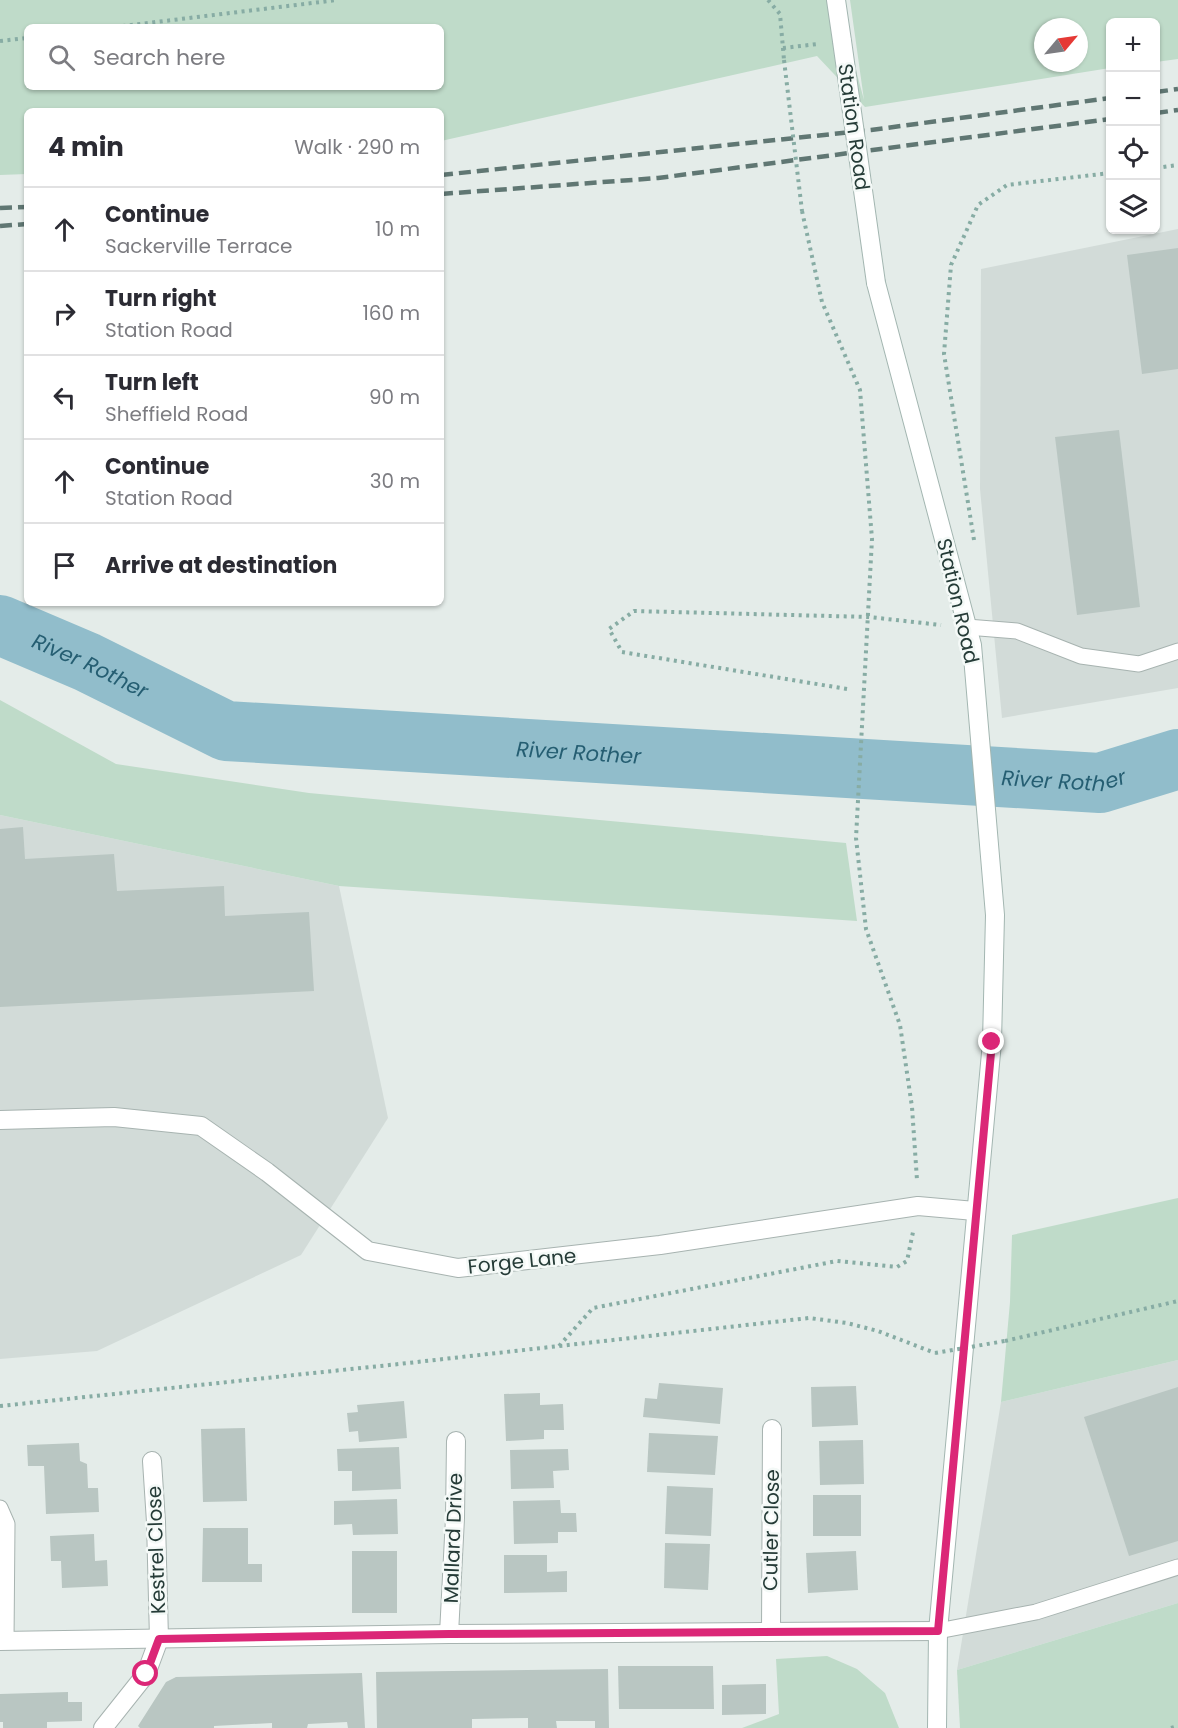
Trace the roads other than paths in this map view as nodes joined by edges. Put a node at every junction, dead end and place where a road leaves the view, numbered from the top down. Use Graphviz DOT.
graph roads {
  1 [pos="836,0"];
  2 [pos="967,627"];
  3 [pos="1178,651"];
  4 [pos="0,1120"];
  5 [pos="975,1211"];
  6 [pos="772,1429"];
  7 [pos="456,1441"];
  8 [pos="152,1461"];
  9 [pos="0,1508"];
  10 [pos="1178,1567"];
  11 [pos="938,1631"];
  12 [pos="771,1632"];
  13 [pos="449,1634"];
  14 [pos="159,1639"];
  15 [pos="3,1641"];
  16 [pos="103,1728"];
  17 [pos="937,1728"];
  1 -- 2 [label="street, Station Road, bridge"];
  2 -- 3 [label="lane"];
  2 -- 5 [label="street, Station Road"];
  4 -- 5 [label="street, Forge Lane"];
  5 -- 11 [label="street, Station Road"];
  6 -- 12 [label="street, Cutler Close"];
  7 -- 13 [label="street, Mallard Drive"];
  8 -- 14 [label="street, Kestrel Close"];
  9 -- 15 [label="lane"];
  10 -- 11 [label="lane"];
  11 -- 12 [label="street"];
  11 -- 17 [label="street, Station Road"];
  12 -- 13 [label="street"];
  13 -- 14 [label="street"];
  14 -- 15 [label="street"];
  14 -- 16 [label="street"];
}
